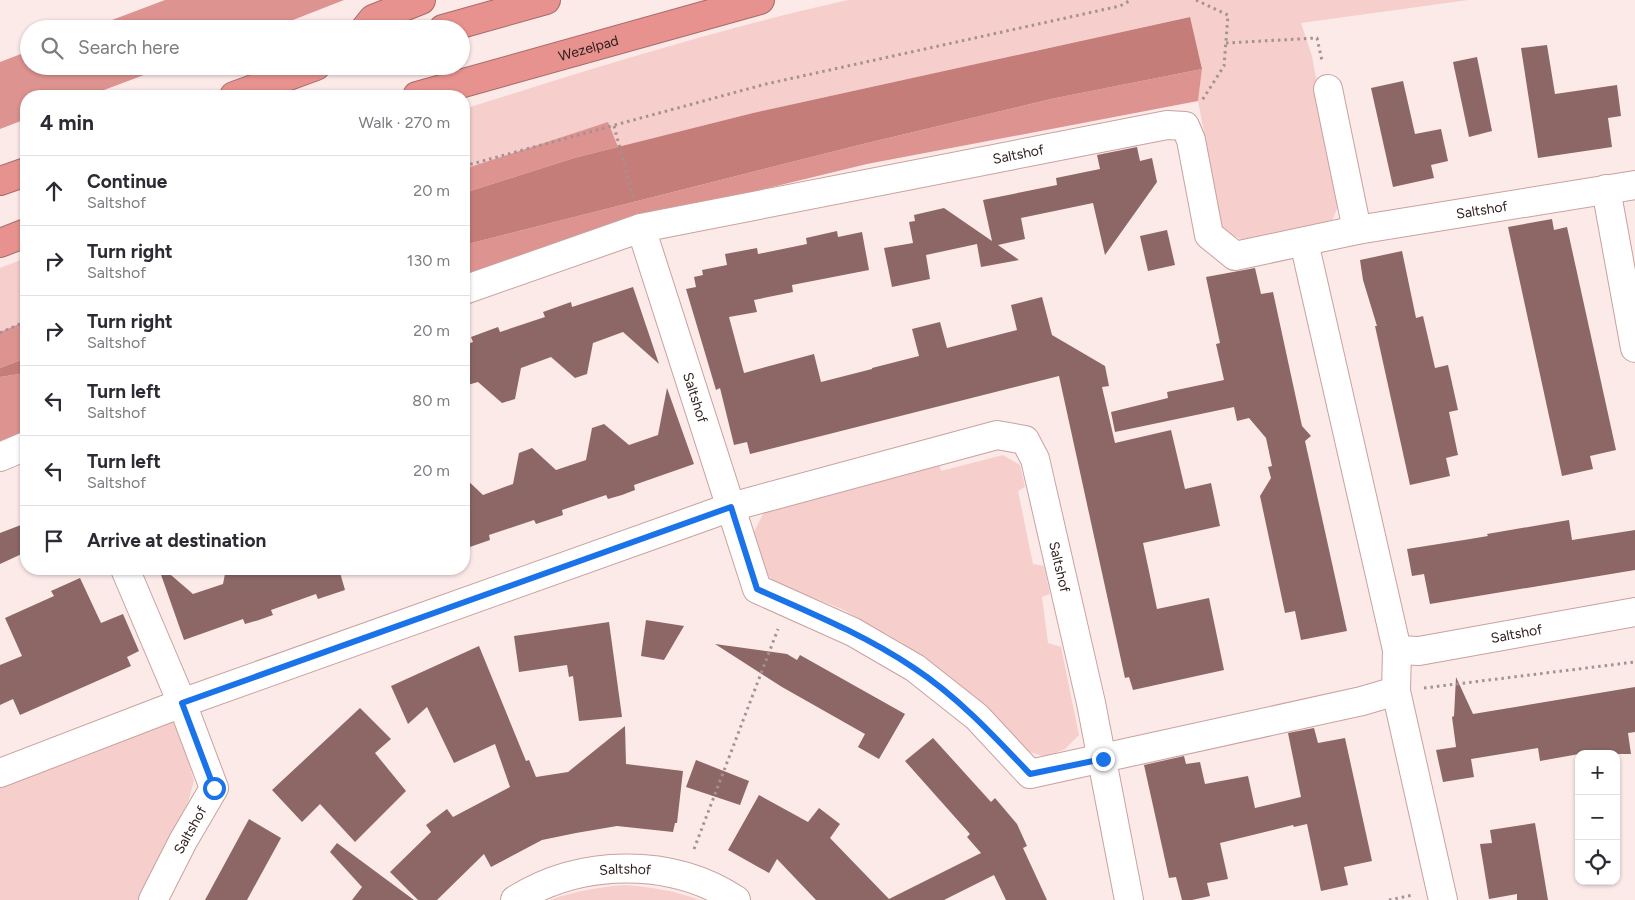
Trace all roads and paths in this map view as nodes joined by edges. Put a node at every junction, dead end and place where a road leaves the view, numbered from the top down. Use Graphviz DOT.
graph roads {
  1 [pos="421,0"];
  2 [pos="546,0"];
  3 [pos="760,0"];
  4 [pos="1131,0"];
  5 [pos="1196,0"];
  6 [pos="372,20"];
  7 [pos="470,21"];
  8 [pos="1226,43"];
  9 [pos="291,75"];
  10 [pos="1328,89"];
  11 [pos="250,90"];
  12 [pos="438,90"];
  13 [pos="614,126"];
  14 [pos="1185,126"];
  15 [pos="470,164"];
  16 [pos="20,174"];
  17 [pos="0,181"];
  18 [pos="1635,185"];
  19 [pos="1606,189"];
  20 [pos="641,228"];
  21 [pos="1357,230"];
  22 [pos="20,235"];
  23 [pos="1304,242"];
  24 [pos="0,243"];
  25 [pos="470,288"];
  26 [pos="20,324"];
  27 [pos="0,333"];
  28 [pos="1635,348"];
  29 [pos="20,449"];
  30 [pos="0,458"];
  31 [pos="731,507"];
  32 [pos="128,575"];
  33 [pos="788,603"];
  34 [pos="1635,612"];
  35 [pos="1397,650"];
  36 [pos="1635,662"];
  37 [pos="1396,692"];
  38 [pos="182,703"];
  39 [pos="1103,759"];
  40 [pos="0,773"];
  41 [pos="683,876"];
  42 [pos="153,900"];
  43 [pos="514,900"];
  44 [pos="736,900"];
  45 [pos="1129,900"];
  46 [pos="1442,900"];
  1 -- 6 [label="highway"];
  2 -- 7 [label="highway"];
  3 -- 12 [label="highway, Wezelpad"];
  4 -- 13 [label="path"];
  5 -- 8 [label="path"];
  8 -- 10 [label="path"];
  8 -- 14 [label="path"];
  9 -- 11 [label="highway"];
  10 -- 21 [label="street"];
  13 -- 15 [label="path"];
  13 -- 20 [label="path"];
  14 -- 20 [label="street, Saltshof"];
  14 -- 23 [label="street, Saltshof"];
  16 -- 17 [label="highway"];
  18 -- 19 [label="street, Saltshof"];
  19 -- 21 [label="street, Saltshof"];
  19 -- 28 [label="street"];
  20 -- 25 [label="street, Saltshof"];
  20 -- 31 [label="street, Saltshof"];
  21 -- 23 [label="street, Saltshof"];
  22 -- 24 [label="highway"];
  23 -- 35 [label="street"];
  26 -- 27 [label="path"];
  29 -- 30 [label="street"];
  31 -- 33 [label="street, Saltshof"];
  31 -- 38 [label="street, Saltshof"];
  31 -- 39 [label="street, Saltshof"];
  32 -- 38 [label="street, Saltshof"];
  33 -- 39 [label="street, Saltshof"];
  33 -- 41 [label="path"];
  34 -- 35 [label="street, Saltshof"];
  35 -- 37 [label="street"];
  36 -- 37 [label="path"];
  37 -- 39 [label="street, Saltshof"];
  37 -- 46 [label="street"];
  38 -- 40 [label="street, Saltshof"];
  38 -- 42 [label="street, Saltshof"];
  39 -- 45 [label="street, Saltshof"];
  41 -- 43 [label="street, Saltshof"];
  41 -- 44 [label="street, Saltshof"];
}
